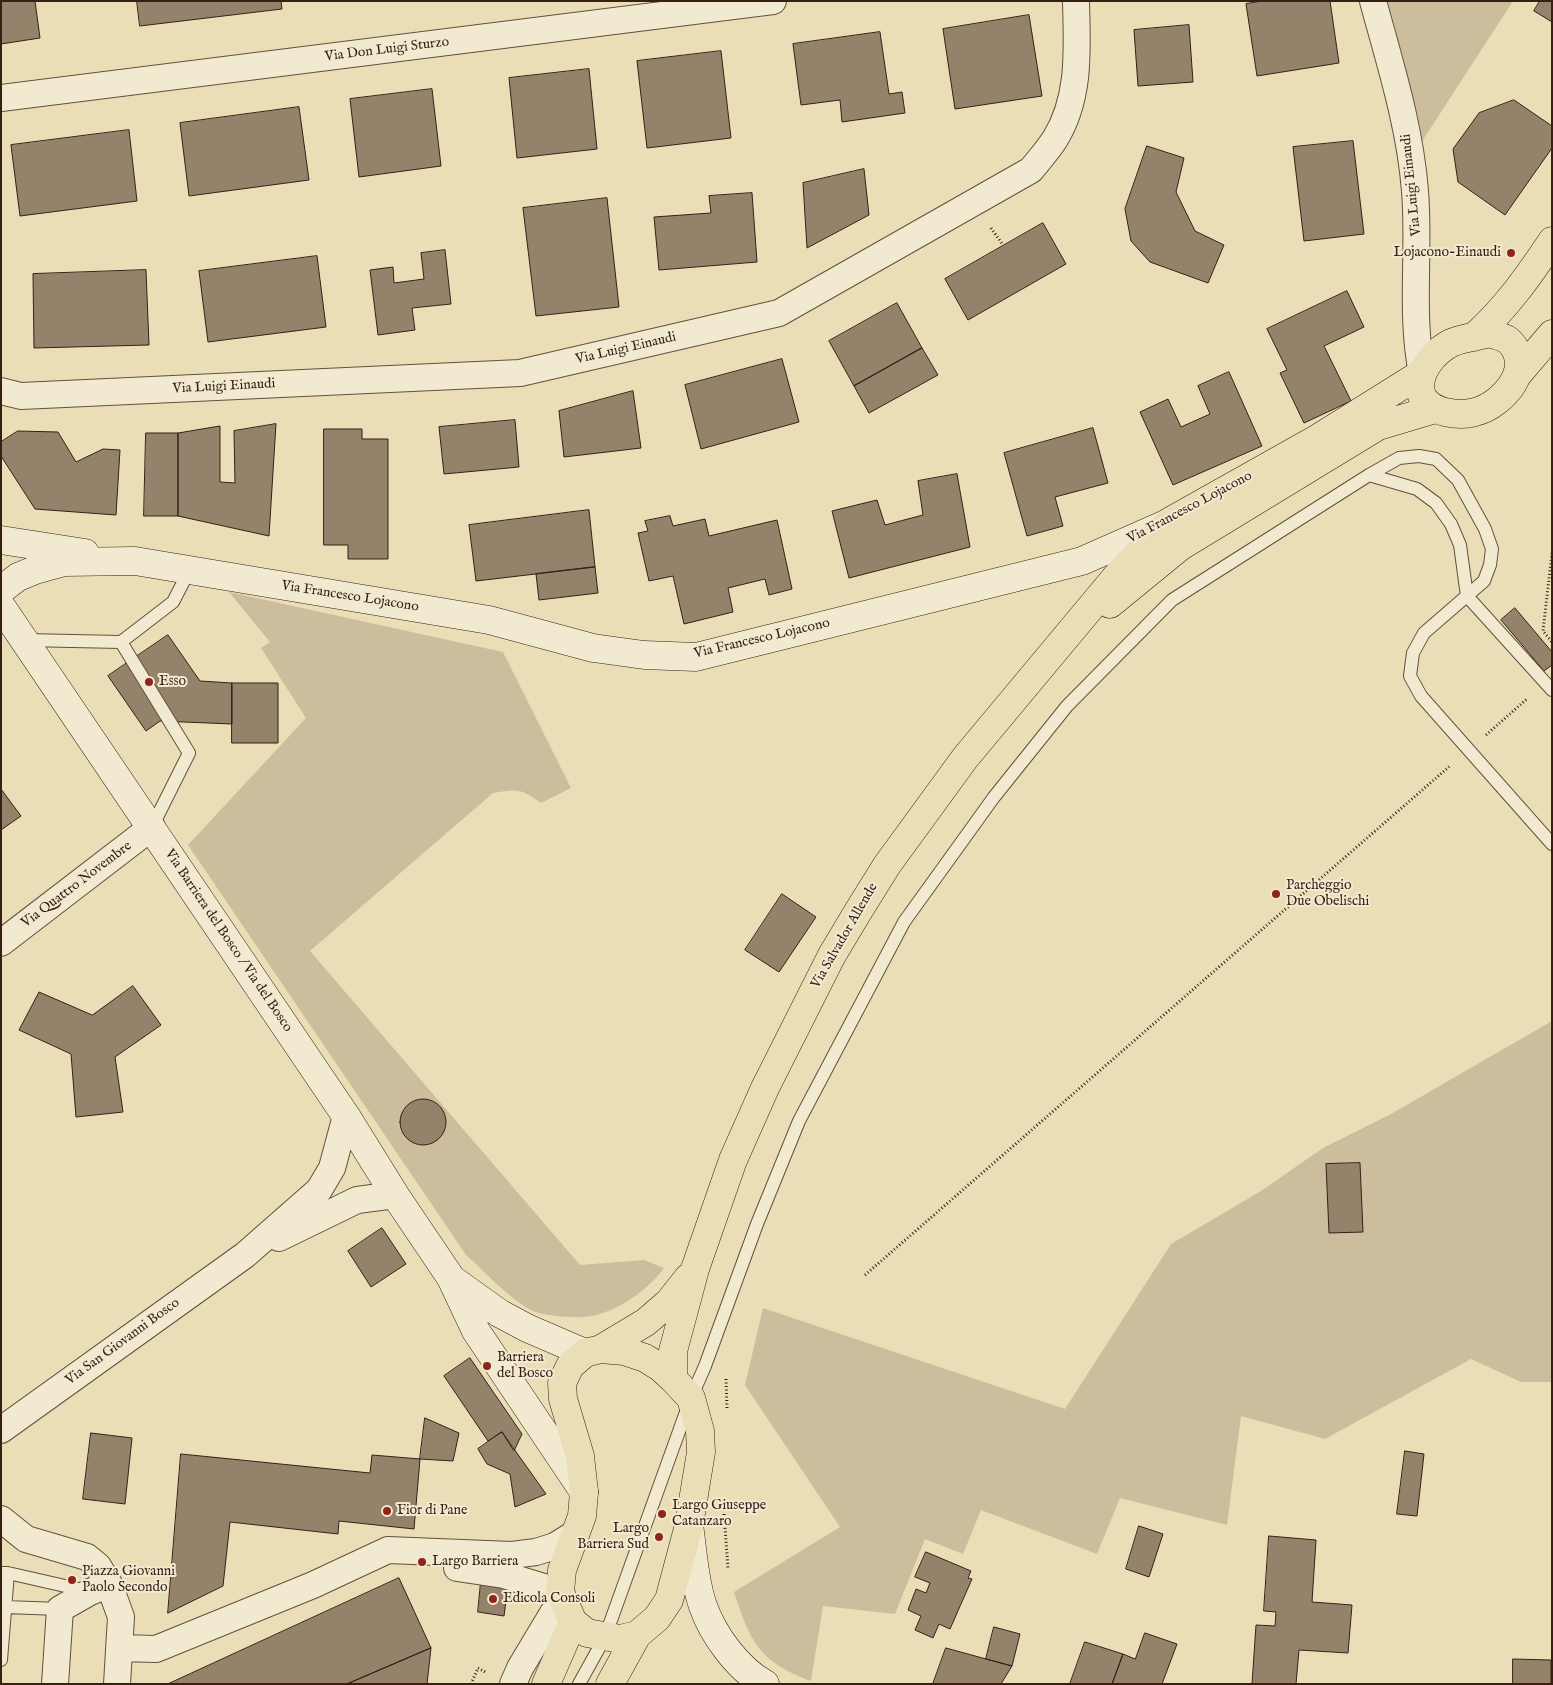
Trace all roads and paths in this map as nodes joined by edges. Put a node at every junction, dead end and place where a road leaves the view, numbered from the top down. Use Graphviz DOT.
graph roads {
  1 [pos="773,1"];
  2 [pos="1076,1"];
  3 [pos="1373,1"];
  4 [pos="1,98"];
  5 [pos="1552,242"];
  6 [pos="1552,334"];
  7 [pos="1474,337"];
  8 [pos="1422,374"];
  9 [pos="1518,374"];
  10 [pos="1,391"];
  11 [pos="1435,409"];
  12 [pos="1369,475"];
  13 [pos="1169,522"];
  14 [pos="1,540"];
  15 [pos="1552,553"];
  16 [pos="135,561"];
  17 [pos="189,570"];
  18 [pos="1,590"];
  19 [pos="1467,596"];
  20 [pos="1,606"];
  21 [pos="24,640"];
  22 [pos="121,642"];
  23 [pos="1552,642"];
  24 [pos="1062,643"];
  25 [pos="1549,687"];
  26 [pos="1469,750"];
  27 [pos="152,827"];
  28 [pos="1552,844"];
  29 [pos="1,943"];
  30 [pos="346,1116"];
  31 [pos="395,1195"];
  32 [pos="245,1255"];
  33 [pos="695,1269"];
  34 [pos="865,1275"];
  35 [pos="451,1278"];
  36 [pos="593,1351"];
  37 [pos="682,1389"];
  38 [pos="1,1430"];
  39 [pos="584,1492"];
  40 [pos="1,1519"];
  41 [pos="690,1526"];
  42 [pos="576,1534"];
  43 [pos="4,1573"];
  44 [pos="313,1585"];
  45 [pos="99,1588"];
  46 [pos="561,1595"];
  47 [pos="5,1606"];
  48 [pos="60,1610"];
  49 [pos="573,1622"];
  50 [pos="637,1635"];
  51 [pos="605,1637"];
  52 [pos="120,1648"];
  53 [pos="1,1660"];
  54 [pos="614,1676"];
  55 [pos="486,1678"];
  56 [pos="54,1684"];
  57 [pos="117,1684"];
  58 [pos="471,1684"];
  59 [pos="513,1684"];
  60 [pos="546,1684"];
  61 [pos="579,1684"];
  62 [pos="765,1684"];
  1 -- 4 [label="street, Via Don Luigi Sturzo"];
  2 -- 10 [label="street, Via Luigi Einaudi"];
  3 -- 8 [label="street, Via Luigi Einaudi"];
  5 -- 7 [label="main road"];
  6 -- 9 [label="main road"];
  7 -- 8 [label="main road"];
  7 -- 9 [label="main road"];
  8 -- 11 [label="main road"];
  8 -- 13 [label="main road, Via Francesco Lojacono"];
  9 -- 11 [label="main road"];
  11 -- 24 [label="main road, Via Francesco Lojacono"];
  12 -- 19 [label="lane"];
  12 -- 19 [label="lane"];
  12 -- 37 [label="lane"];
  13 -- 17 [label="main road, Via Francesco Lojacono"];
  13 -- 24 [label="main road"];
  14 -- 16 [label="main road"];
  15 -- 23 [label="path"];
  16 -- 17 [label="main road, Via Francesco Lojacono"];
  16 -- 18 [label="main road, Via Francesco Lojacono"];
  17 -- 22 [label="lane"];
  19 -- 25 [label="lane"];
  19 -- 26 [label="lane"];
  20 -- 21 [label="main road, Via Barriera del Bosco / Via del Bosco"];
  21 -- 22 [label="lane"];
  21 -- 27 [label="main road, Via Barriera del Bosco / Via del Bosco"];
  22 -- 27 [label="lane"];
  24 -- 33 [label="main road, Via Salvador Allende"];
  25 -- 26 [label="path"];
  26 -- 28 [label="lane"];
  26 -- 34 [label="path"];
  27 -- 29 [label="street, Via Quattro Novembre"];
  27 -- 30 [label="main road, Via Barriera del Bosco / Via del Bosco"];
  30 -- 31 [label="main road, Via Barriera del Bosco / Via del Bosco"];
  30 -- 32 [label="street"];
  31 -- 32 [label="street"];
  31 -- 35 [label="main road, Via Barriera del Bosco / Via del Bosco"];
  32 -- 38 [label="street, Via San Giovanni Bosco"];
  33 -- 36 [label="main road"];
  33 -- 37 [label="main road"];
  35 -- 36 [label="main road"];
  35 -- 39 [label="main road"];
  36 -- 37 [label="main road"];
  36 -- 39 [label="main road"];
  37 -- 41 [label="main road"];
  37 -- 51 [label="lane"];
  39 -- 42 [label="main road"];
  40 -- 45 [label="street"];
  41 -- 50 [label="main road"];
  41 -- 62 [label="main road"];
  42 -- 44 [label="street"];
  42 -- 46 [label="main road"];
  43 -- 45 [label="lane"];
  43 -- 47 [label="lane"];
  44 -- 46 [label="street"];
  44 -- 52 [label="street"];
  45 -- 48 [label="street"];
  45 -- 52 [label="street"];
  46 -- 49 [label="main road"];
  46 -- 59 [label="street"];
  47 -- 48 [label="lane"];
  47 -- 53 [label="lane"];
  48 -- 56 [label="street"];
  49 -- 51 [label="main road"];
  49 -- 60 [label="main road"];
  50 -- 51 [label="main road"];
  50 -- 54 [label="main road"];
  51 -- 61 [label="lane"];
  52 -- 57 [label="street"];
  55 -- 58 [label="path"];
}
